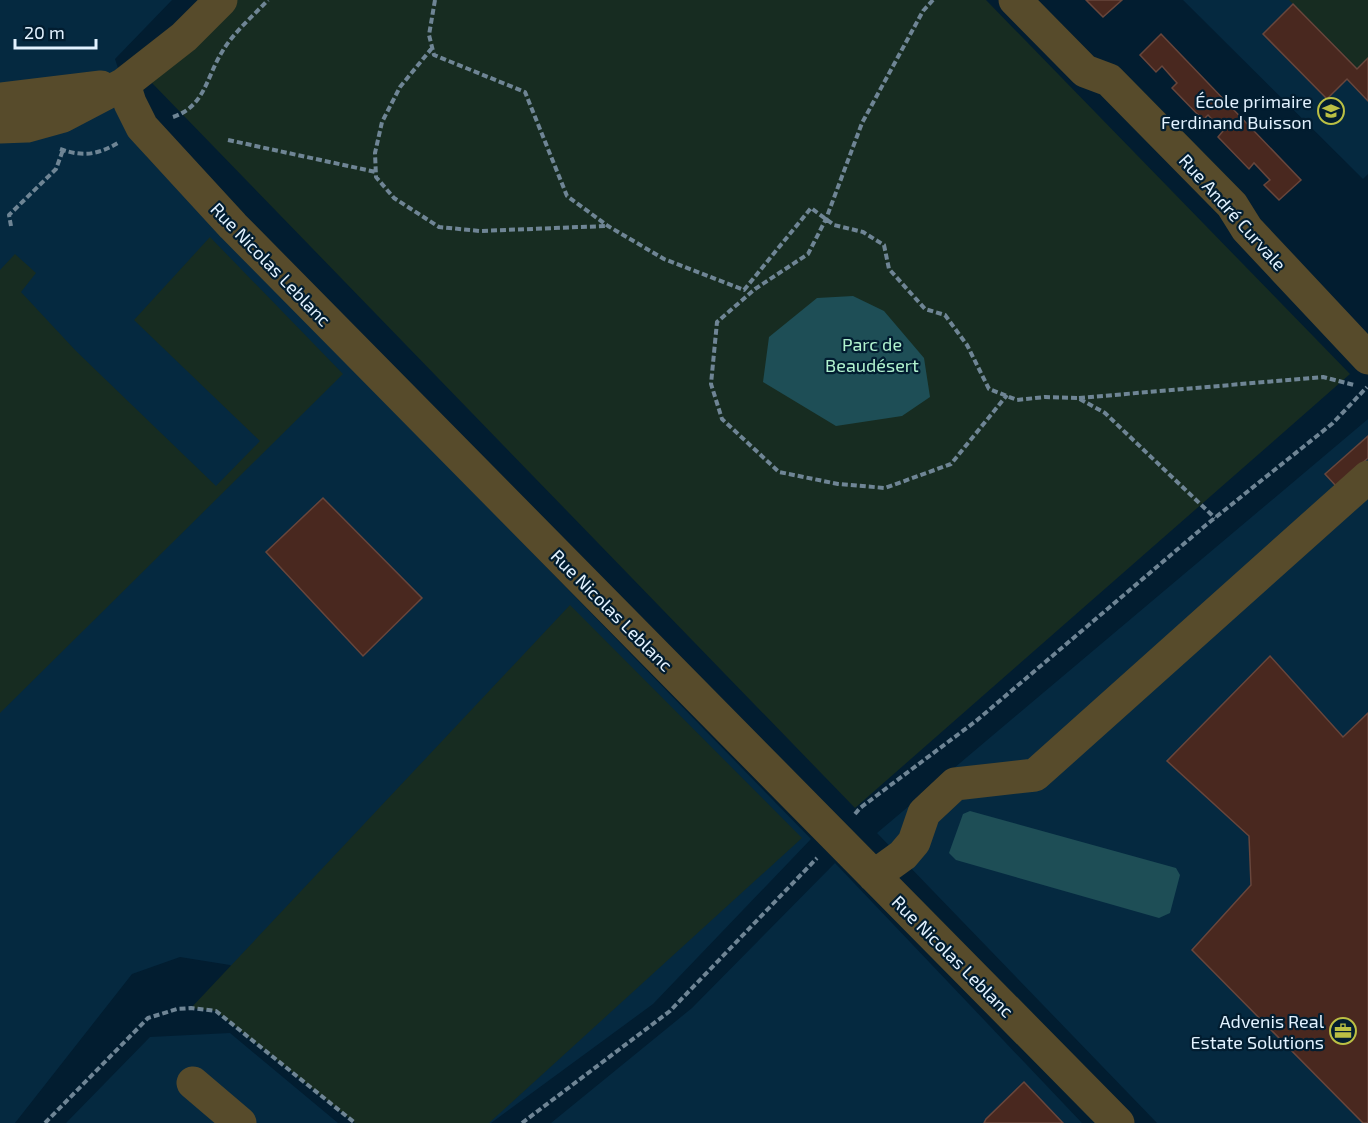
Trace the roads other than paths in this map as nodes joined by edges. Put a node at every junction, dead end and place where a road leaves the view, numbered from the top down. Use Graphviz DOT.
graph roads {
  1 [pos="221,0"];
  2 [pos="1015,0"];
  3 [pos="124,84"];
  4 [pos="0,99"];
  5 [pos="0,127"];
  6 [pos="1367,373"];
  7 [pos="1368,477"];
  8 [pos="874,876"];
  9 [pos="193,1083"];
  10 [pos="240,1123"];
  11 [pos="1118,1123"];
  1 -- 3 [label="street"];
  2 -- 6 [label="street, Rue André Curvale"];
  3 -- 4 [label="street"];
  3 -- 5 [label="street"];
  3 -- 8 [label="street, Rue Nicolas Leblanc"];
  7 -- 8 [label="street"];
  8 -- 11 [label="street, Rue Nicolas Leblanc"];
  9 -- 10 [label="street"];
}
